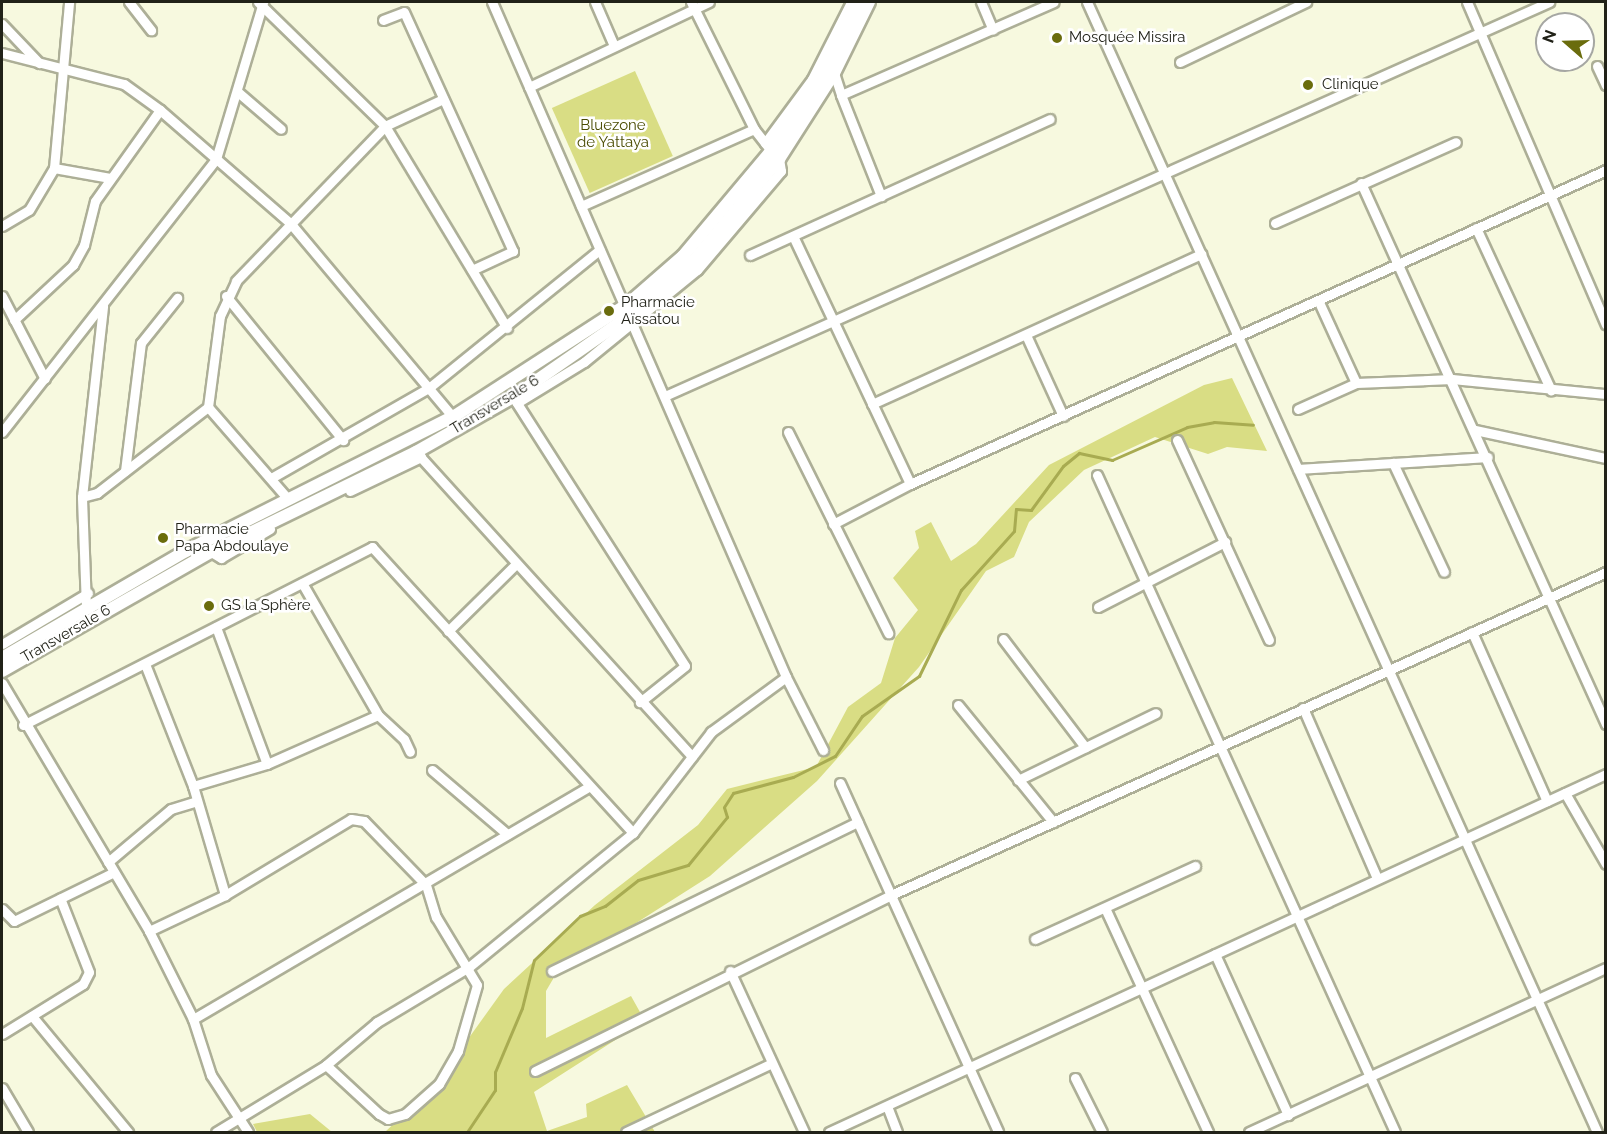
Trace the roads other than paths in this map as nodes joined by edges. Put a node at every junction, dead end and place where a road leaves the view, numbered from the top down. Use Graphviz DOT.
graph roads {
  1 [pos="129,2"];
  2 [pos="260,2"];
  3 [pos="492,2"];
  4 [pos="595,2"];
  5 [pos="709,2"];
  6 [pos="851,2"];
  7 [pos="857,2"];
  8 [pos="869,2"];
  9 [pos="981,2"];
  10 [pos="1054,2"];
  11 [pos="1087,2"];
  12 [pos="1306,2"];
  13 [pos="1467,2"];
  14 [pos="1549,2"];
  15 [pos="73,3"];
  16 [pos="693,5"];
  17 [pos="1285,6"];
  18 [pos="383,20"];
  19 [pos="2,24"];
  20 [pos="151,30"];
  21 [pos="993,30"];
  22 [pos="1481,32"];
  23 [pos="614,46"];
  24 [pos="2,53"];
  25 [pos="1180,62"];
  26 [pos="41,64"];
  27 [pos="1597,66"];
  28 [pos="65,71"];
  29 [pos="834,73"];
  30 [pos="1605,85"];
  31 [pos="529,87"];
  32 [pos="239,93"];
  33 [pos="841,95"];
  34 [pos="443,99"];
  35 [pos="160,110"];
  36 [pos="1050,119"];
  37 [pos="385,126"];
  38 [pos="281,129"];
  39 [pos="754,129"];
  40 [pos="1456,142"];
  41 [pos="772,151"];
  42 [pos="216,159"];
  43 [pos="54,168"];
  44 [pos="1605,170"];
  45 [pos="1164,172"];
  46 [pos="110,178"];
  47 [pos="1361,183"];
  48 [pos="1553,193"];
  49 [pos="881,196"];
  50 [pos="581,206"];
  51 [pos="1275,223"];
  52 [pos="291,224"];
  53 [pos="2,226"];
  54 [pos="1476,228"];
  55 [pos="793,236"];
  56 [pos="599,250"];
  57 [pos="1201,254"];
  58 [pos="750,255"];
  59 [pos="1399,264"];
  60 [pos="472,270"];
  61 [pos="2,296"];
  62 [pos="226,296"];
  63 [pos="177,298"];
  64 [pos="1318,300"];
  65 [pos="103,303"];
  66 [pos="632,314"];
  67 [pos="14,320"];
  68 [pos="833,321"];
  69 [pos="1605,324"];
  70 [pos="507,328"];
  71 [pos="1026,335"];
  72 [pos="1238,336"];
  73 [pos="45,379"];
  74 [pos="1452,379"];
  75 [pos="1356,383"];
  76 [pos="430,387"];
  77 [pos="1551,390"];
  78 [pos="1605,394"];
  79 [pos="668,395"];
  80 [pos="515,400"];
  81 [pos="872,405"];
  82 [pos="208,407"];
  83 [pos="1298,409"];
  84 [pos="1063,416"];
  85 [pos="453,417"];
  86 [pos="1475,430"];
  87 [pos="2,432"];
  88 [pos="788,432"];
  89 [pos="343,440"];
  90 [pos="1177,440"];
  91 [pos="419,454"];
  92 [pos="1488,457"];
  93 [pos="1605,458"];
  94 [pos="1393,463"];
  95 [pos="1298,469"];
  96 [pos="125,471"];
  97 [pos="1097,474"];
  98 [pos="273,477"];
  99 [pos="910,484"];
  100 [pos="82,497"];
  101 [pos="288,498"];
  102 [pos="833,524"];
  103 [pos="1225,542"];
  104 [pos="515,565"];
  105 [pos="1444,572"];
  106 [pos="1605,572"];
  107 [pos="1147,582"];
  108 [pos="302,583"];
  109 [pos="88,593"];
  110 [pos="1551,596"];
  111 [pos="86,607"];
  112 [pos="1098,607"];
  113 [pos="216,627"];
  114 [pos="448,631"];
  115 [pos="1472,632"];
  116 [pos="888,633"];
  117 [pos="1003,639"];
  118 [pos="1269,640"];
  119 [pos="2,644"];
  120 [pos="2,658"];
  121 [pos="145,664"];
  122 [pos="1388,669"];
  123 [pos="2,672"];
  124 [pos="786,677"];
  125 [pos="2,684"];
  126 [pos="640,702"];
  127 [pos="958,705"];
  128 [pos="1303,708"];
  129 [pos="1156,713"];
  130 [pos="378,716"];
  131 [pos="1605,724"];
  132 [pos="23,725"];
  133 [pos="1220,746"];
  134 [pos="1085,747"];
  135 [pos="823,750"];
  136 [pos="410,752"];
  137 [pos="692,756"];
  138 [pos="267,764"];
  139 [pos="432,770"];
  140 [pos="1605,774"];
  141 [pos="1018,780"];
  142 [pos="840,783"];
  143 [pos="193,786"];
  144 [pos="588,787"];
  145 [pos="1565,793"];
  146 [pos="197,801"];
  147 [pos="1547,801"];
  148 [pos="858,822"];
  149 [pos="1053,822"];
  150 [pos="633,832"];
  151 [pos="507,834"];
  152 [pos="1464,837"];
  153 [pos="108,862"];
  154 [pos="1605,864"];
  155 [pos="1196,867"];
  156 [pos="114,872"];
  157 [pos="1377,878"];
  158 [pos="426,885"];
  159 [pos="225,895"];
  160 [pos="891,896"];
  161 [pos="60,898"];
  162 [pos="1106,908"];
  163 [pos="2,909"];
  164 [pos="1294,916"];
  165 [pos="149,931"];
  166 [pos="1035,939"];
  167 [pos="1215,954"];
  168 [pos="469,967"];
  169 [pos="1605,968"];
  170 [pos="552,971"];
  171 [pos="730,971"];
  172 [pos="1141,989"];
  173 [pos="1537,999"];
  174 [pos="32,1016"];
  175 [pos="193,1019"];
  176 [pos="2,1034"];
  177 [pos="772,1063"];
  178 [pos="326,1065"];
  179 [pos="969,1068"];
  180 [pos="535,1071"];
  181 [pos="1371,1076"];
  182 [pos="1075,1078"];
  183 [pos="2,1088"];
  184 [pos="887,1106"];
  185 [pos="1288,1115"];
  186 [pos="238,1119"];
  187 [pos="28,1132"];
  188 [pos="128,1132"];
  189 [pos="216,1132"];
  190 [pos="248,1132"];
  191 [pos="626,1132"];
  192 [pos="804,1132"];
  193 [pos="829,1132"];
  194 [pos="897,1132"];
  195 [pos="998,1132"];
  196 [pos="1102,1132"];
  197 [pos="1208,1132"];
  198 [pos="1249,1132"];
  199 [pos="1395,1132"];
  200 [pos="1597,1132"];
  1 -- 20 [label="street"];
  2 -- 32 [label="street"];
  2 -- 37 [label="street"];
  3 -- 31 [label="street"];
  4 -- 23 [label="street"];
  5 -- 16 [label="street"];
  6 -- 41 [label="street"];
  7 -- 41 [label="main road, Transversale 6"];
  8 -- 29 [label="main road, Transversale 6"];
  9 -- 21 [label="street"];
  10 -- 21 [label="street"];
  11 -- 45 [label="street"];
  12 -- 17 [label="street"];
  13 -- 22 [label="street"];
  14 -- 22 [label="street"];
  15 -- 28 [label="street"];
  16 -- 23 [label="street"];
  16 -- 39 [label="street"];
  17 -- 25 [label="street"];
  18 -- 34 [label="street"];
  19 -- 26 [label="street"];
  21 -- 33 [label="street"];
  22 -- 45 [label="street"];
  22 -- 48 [label="street"];
  23 -- 31 [label="street"];
  24 -- 26 [label="street"];
  26 -- 28 [label="street"];
  27 -- 30 [label="street"];
  28 -- 35 [label="street"];
  28 -- 43 [label="street"];
  29 -- 33 [label="street"];
  29 -- 41 [label="main road, Transversale 6"];
  31 -- 50 [label="street"];
  32 -- 38 [label="street"];
  32 -- 42 [label="street"];
  33 -- 49 [label="street"];
  34 -- 37 [label="street"];
  34 -- 60 [label="street"];
  35 -- 42 [label="street"];
  35 -- 46 [label="street"];
  36 -- 49 [label="street"];
  37 -- 52 [label="street"];
  37 -- 60 [label="street"];
  39 -- 41 [label="street"];
  39 -- 50 [label="street"];
  40 -- 47 [label="street"];
  41 -- 66 [label="main road, Transversale 6"];
  41 -- 66 [label="main road, Transversale 6"];
  42 -- 52 [label="street"];
  42 -- 65 [label="street"];
  43 -- 46 [label="street"];
  43 -- 53 [label="street"];
  44 -- 48 [label="street"];
  45 -- 57 [label="street"];
  45 -- 68 [label="street"];
  46 -- 67 [label="street"];
  47 -- 51 [label="street"];
  47 -- 59 [label="street"];
  48 -- 54 [label="street"];
  48 -- 69 [label="street"];
  49 -- 55 [label="street"];
  50 -- 56 [label="street"];
  52 -- 62 [label="street"];
  52 -- 76 [label="street"];
  54 -- 59 [label="street"];
  54 -- 77 [label="street"];
  55 -- 58 [label="street"];
  55 -- 68 [label="street"];
  56 -- 66 [label="street"];
  56 -- 70 [label="street"];
  57 -- 71 [label="street"];
  57 -- 72 [label="street"];
  59 -- 64 [label="street"];
  59 -- 74 [label="street"];
  60 -- 70 [label="street"];
  61 -- 67 [label="street"];
  62 -- 82 [label="street"];
  62 -- 89 [label="street"];
  63 -- 96 [label="street"];
  64 -- 72 [label="street"];
  64 -- 75 [label="street"];
  65 -- 73 [label="street"];
  65 -- 100 [label="street"];
  66 -- 79 [label="street"];
  66 -- 80 [label="main road, Transversale 6"];
  66 -- 85 [label="main road, Transversale 6"];
  67 -- 73 [label="street"];
  68 -- 79 [label="street"];
  68 -- 81 [label="street"];
  70 -- 76 [label="street"];
  71 -- 81 [label="street"];
  71 -- 84 [label="street"];
  72 -- 84 [label="street"];
  72 -- 95 [label="street"];
  73 -- 87 [label="street"];
  74 -- 75 [label="street"];
  74 -- 77 [label="street"];
  74 -- 86 [label="street"];
  75 -- 83 [label="street"];
  76 -- 85 [label="street"];
  76 -- 89 [label="street"];
  77 -- 78 [label="street"];
  79 -- 124 [label="street"];
  80 -- 91 [label="main road, Transversale 6"];
  80 -- 126 [label="street"];
  81 -- 99 [label="street"];
  82 -- 96 [label="street"];
  82 -- 98 [label="street"];
  84 -- 99 [label="street"];
  85 -- 101 [label="main road, Transversale 6"];
  86 -- 92 [label="street"];
  86 -- 93 [label="street"];
  88 -- 102 [label="street"];
  89 -- 98 [label="street"];
  90 -- 103 [label="street"];
  91 -- 104 [label="street"];
  91 -- 123 [label="main road, Transversale 6"];
  92 -- 94 [label="street"];
  92 -- 110 [label="street"];
  94 -- 95 [label="street"];
  94 -- 105 [label="street"];
  95 -- 122 [label="street"];
  96 -- 100 [label="street"];
  97 -- 107 [label="street"];
  98 -- 101 [label="street"];
  99 -- 102 [label="street"];
  100 -- 109 [label="street"];
  101 -- 111 [label="main road, Transversale 6"];
  102 -- 116 [label="street"];
  103 -- 107 [label="street"];
  103 -- 118 [label="street"];
  104 -- 114 [label="street"];
  104 -- 126 [label="street"];
  106 -- 110 [label="street"];
  107 -- 112 [label="street"];
  107 -- 133 [label="street"];
  108 -- 113 [label="street"];
  108 -- 114 [label="street"];
  108 -- 130 [label="street"];
  109 -- 111 [label="street"];
  109 -- 119 [label="street"];
  110 -- 115 [label="street"];
  110 -- 131 [label="street"];
  111 -- 120 [label="main road, Transversale 6"];
  113 -- 121 [label="street"];
  113 -- 138 [label="street"];
  114 -- 144 [label="street"];
  115 -- 122 [label="street"];
  115 -- 147 [label="street"];
  117 -- 134 [label="street"];
  121 -- 132 [label="street"];
  121 -- 143 [label="street"];
  122 -- 128 [label="street"];
  122 -- 152 [label="street"];
  124 -- 135 [label="street"];
  124 -- 137 [label="street"];
  125 -- 132 [label="street"];
  126 -- 137 [label="street"];
  127 -- 141 [label="street"];
  128 -- 133 [label="street"];
  128 -- 157 [label="street"];
  129 -- 134 [label="street"];
  130 -- 136 [label="street"];
  130 -- 138 [label="street"];
  132 -- 153 [label="street"];
  133 -- 149 [label="street"];
  133 -- 164 [label="street"];
  134 -- 141 [label="street"];
  137 -- 150 [label="street"];
  138 -- 143 [label="street"];
  139 -- 151 [label="street"];
  140 -- 145 [label="street"];
  141 -- 149 [label="street"];
  142 -- 148 [label="street"];
  143 -- 146 [label="street"];
  144 -- 150 [label="street"];
  144 -- 151 [label="street"];
  145 -- 147 [label="street"];
  145 -- 154 [label="street"];
  146 -- 153 [label="street"];
  146 -- 159 [label="street"];
  147 -- 152 [label="street"];
  148 -- 160 [label="street"];
  148 -- 170 [label="street"];
  149 -- 160 [label="street"];
  150 -- 168 [label="street"];
  151 -- 158 [label="street"];
  152 -- 157 [label="street"];
  152 -- 173 [label="street"];
  153 -- 156 [label="street"];
  155 -- 162 [label="street"];
  156 -- 161 [label="street"];
  156 -- 165 [label="street"];
  157 -- 164 [label="street"];
  158 -- 159 [label="street"];
  158 -- 168 [label="street"];
  158 -- 175 [label="street"];
  159 -- 165 [label="street"];
  160 -- 171 [label="street"];
  160 -- 179 [label="street"];
  161 -- 163 [label="street"];
  161 -- 174 [label="street"];
  162 -- 166 [label="street"];
  162 -- 172 [label="street"];
  164 -- 167 [label="street"];
  164 -- 181 [label="street"];
  165 -- 175 [label="street"];
  167 -- 172 [label="street"];
  167 -- 185 [label="street"];
  168 -- 178 [label="street"];
  168 -- 178 [label="street"];
  169 -- 173 [label="street"];
  171 -- 177 [label="street"];
  171 -- 180 [label="street"];
  172 -- 179 [label="street"];
  172 -- 197 [label="street"];
  173 -- 181 [label="street"];
  173 -- 200 [label="street"];
  174 -- 176 [label="street"];
  174 -- 188 [label="street"];
  175 -- 186 [label="street"];
  177 -- 191 [label="street"];
  177 -- 192 [label="street"];
  178 -- 186 [label="street"];
  179 -- 184 [label="street"];
  179 -- 195 [label="street"];
  181 -- 185 [label="street"];
  181 -- 199 [label="street"];
  182 -- 196 [label="street"];
  183 -- 187 [label="street"];
  184 -- 193 [label="street"];
  184 -- 194 [label="street"];
  185 -- 198 [label="street"];
  186 -- 189 [label="street"];
  186 -- 190 [label="street"];
}
